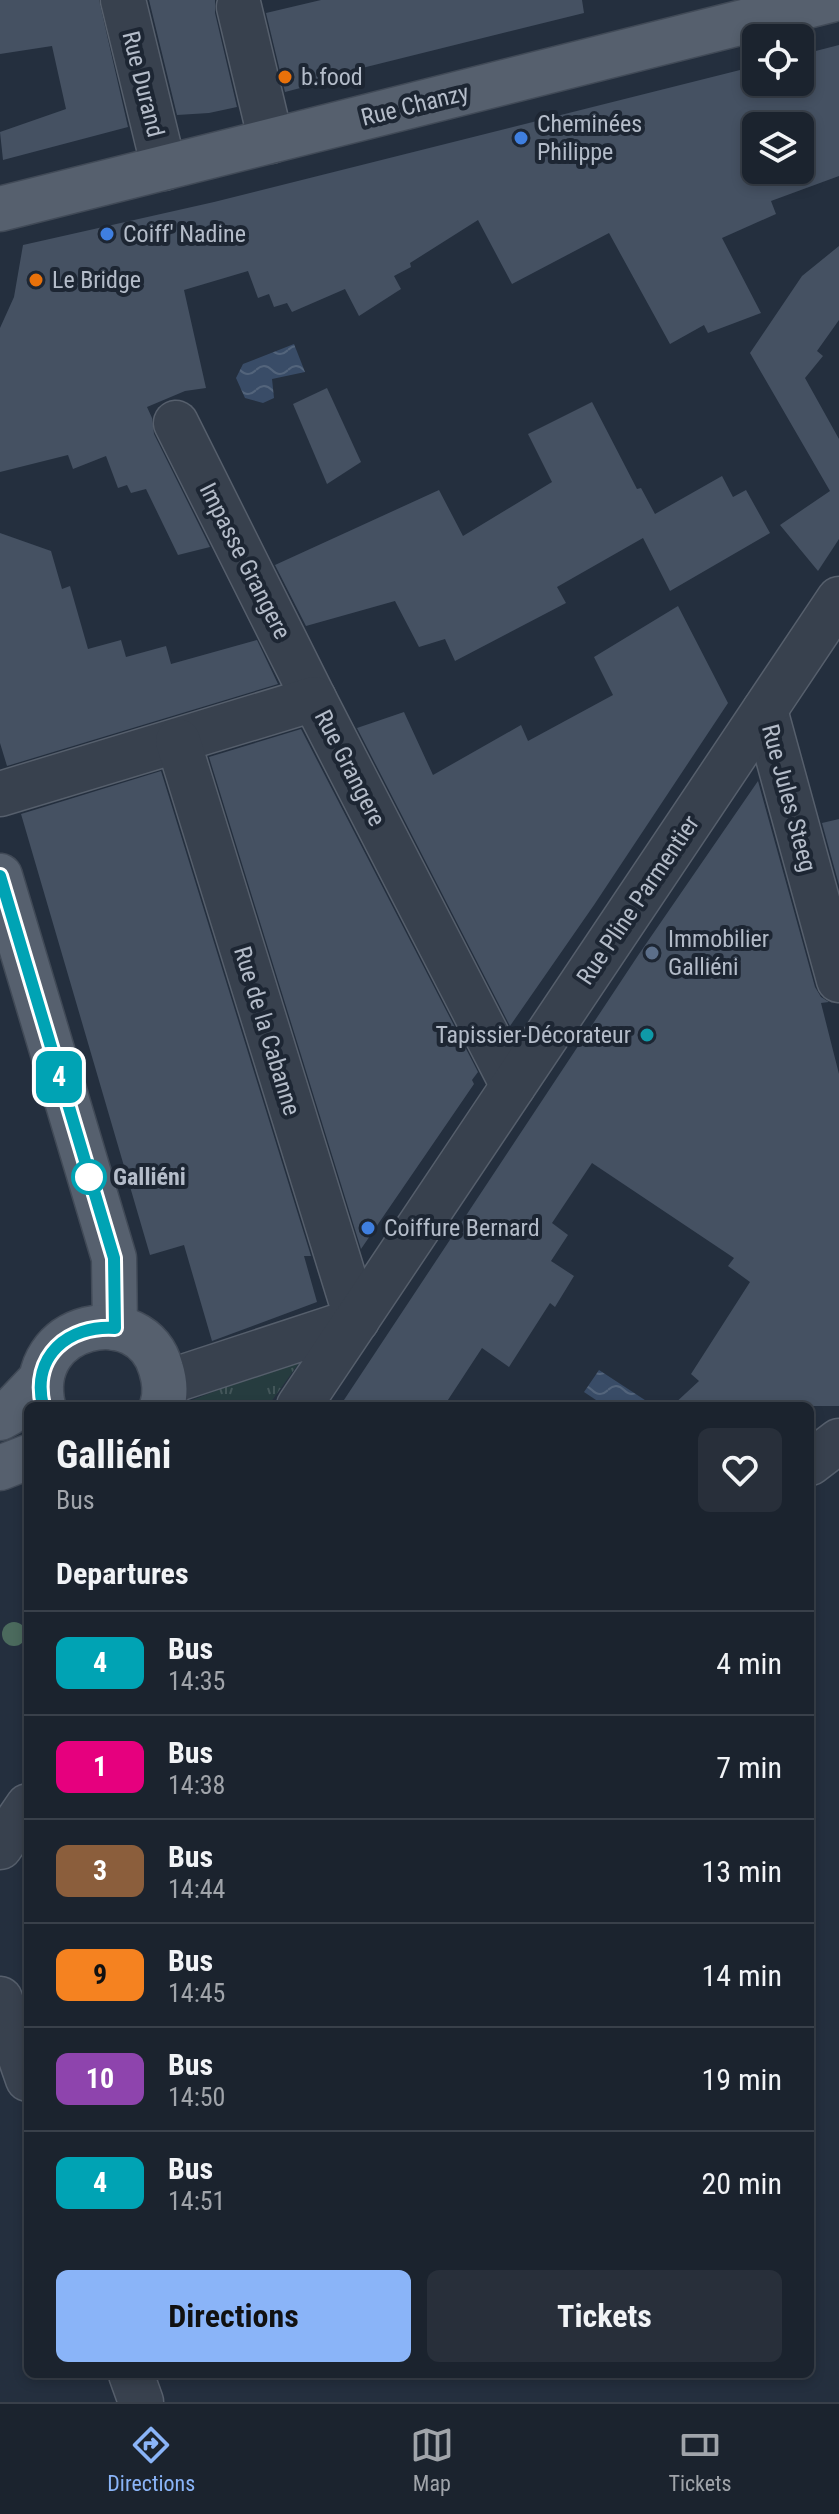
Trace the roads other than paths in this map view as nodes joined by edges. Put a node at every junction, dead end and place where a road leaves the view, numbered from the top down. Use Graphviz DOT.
graph roads {
  1 [pos="123,0"];
  2 [pos="831,0"];
  3 [pos="239,7"];
  4 [pos="271,141"];
  5 [pos="164,168"];
  6 [pos="0,209"];
  7 [pos="176,423"];
  8 [pos="839,599"];
  9 [pos="314,699"];
  10 [pos="765,710"];
  11 [pos="178,741"];
  12 [pos="0,794"];
  13 [pos="0,876"];
  14 [pos="839,980"];
  15 [pos="513,1086"];
  16 [pos="357,1320"];
  17 [pos="115,1328"];
  18 [pos="42,1392"];
  19 [pos="164,1394"];
  20 [pos="302,1402"];
  21 [pos="24,1403"];
  22 [pos="0,1418"];
  23 [pos="839,1441"];
  24 [pos="24,1459"];
  25 [pos="814,1460"];
  26 [pos="0,1468"];
  27 [pos="24,1812"];
  28 [pos="0,1847"];
  29 [pos="0,1999"];
  30 [pos="24,2068"];
  31 [pos="132,2378"];
  32 [pos="141,2402"];
  1 -- 5 [label="street, Rue Durand"];
  2 -- 4 [label="main road, Rue Chanzy"];
  3 -- 4 [label="street"];
  4 -- 5 [label="main road, Rue Chanzy"];
  5 -- 6 [label="main road, Rue Chanzy"];
  7 -- 9 [label="street, Impasse Grangere"];
  8 -- 10 [label="street, Rue Pline Parmentier"];
  9 -- 11 [label="street, Rue Grangere"];
  9 -- 15 [label="street, Rue Grangere"];
  10 -- 14 [label="street, Rue Jules Steeg"];
  10 -- 15 [label="street, Rue Pline Parmentier"];
  11 -- 12 [label="street, Rue Grangere"];
  11 -- 16 [label="street, Rue de la Cabanne"];
  13 -- 17 [label="main road"];
  15 -- 16 [label="street, Rue Pline Parmentier"];
  16 -- 19 [label="street"];
  16 -- 20 [label="street, Rue Pline Parmentier"];
  17 -- 18 [label="main road"];
  17 -- 19 [label="main road"];
  21 -- 22 [label="main road"];
  23 -- 25 [label="street"];
  24 -- 26 [label="main road"];
  27 -- 28 [label="street"];
  29 -- 30 [label="street"];
  31 -- 32 [label="street"];
}
